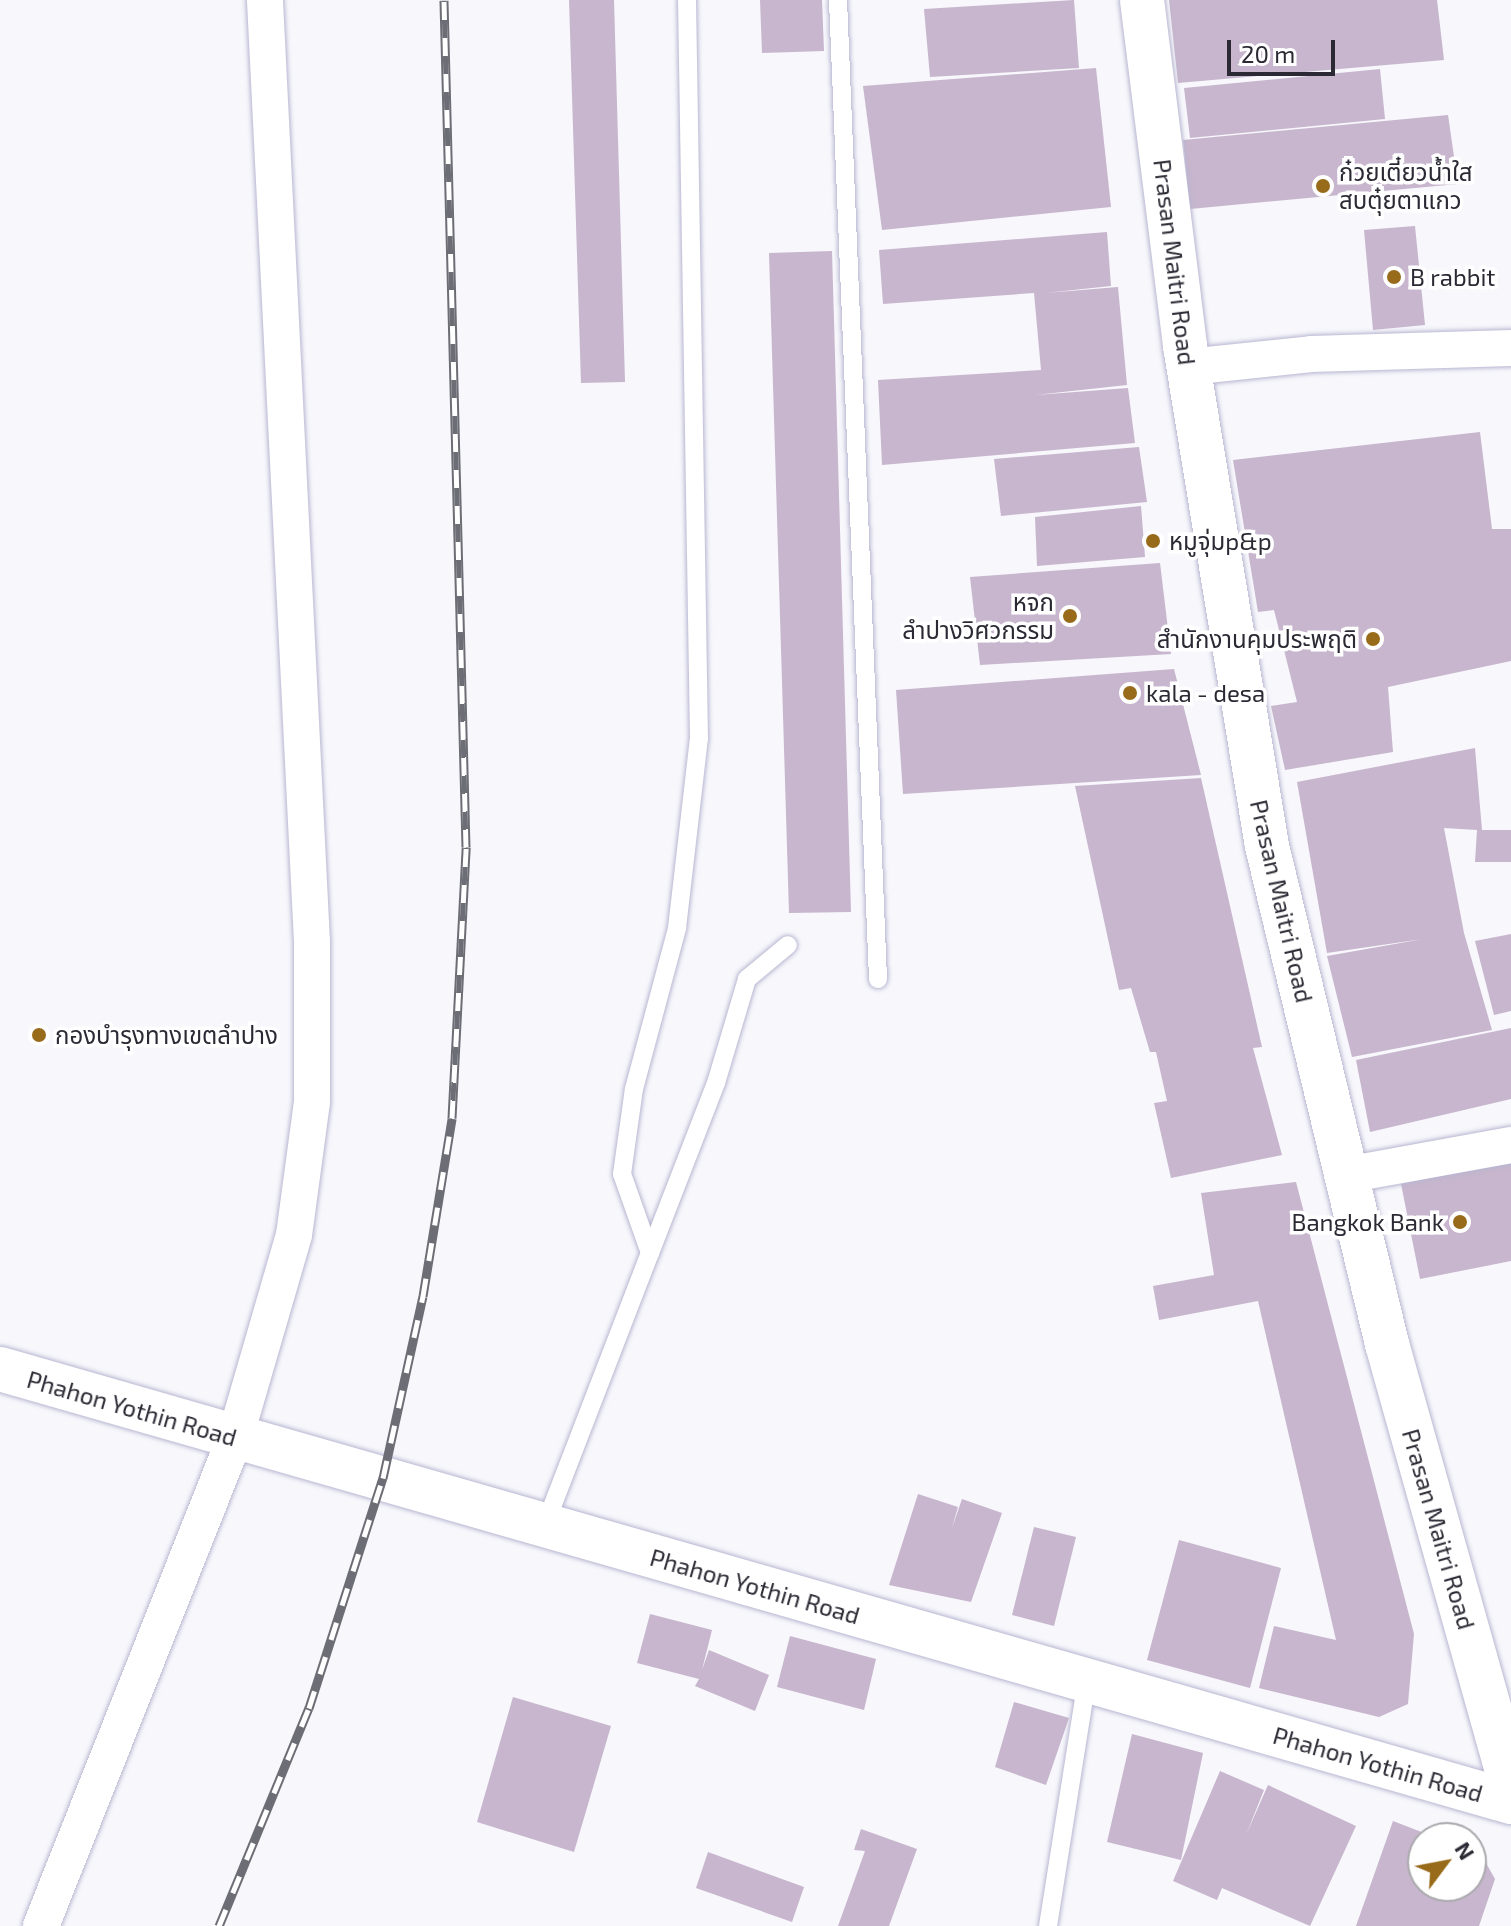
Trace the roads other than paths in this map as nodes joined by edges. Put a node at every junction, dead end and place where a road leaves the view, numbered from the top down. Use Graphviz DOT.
graph roads {
  1 [pos="265,0"];
  2 [pos="687,0"];
  3 [pos="838,0"];
  4 [pos="1142,0"];
  5 [pos="1511,348"];
  6 [pos="1188,367"];
  7 [pos="788,945"];
  8 [pos="878,979"];
  9 [pos="1511,1145"];
  10 [pos="1346,1175"];
  11 [pos="650,1253"];
  12 [pos="0,1369"];
  13 [pos="235,1438"];
  14 [pos="545,1526"];
  15 [pos="1087,1681"];
  16 [pos="1511,1784"];
  17 [pos="1511,1802"];
  18 [pos="41,1926"];
  19 [pos="1048,1926"];
  1 -- 13 [label="street"];
  2 -- 11 [label="lane"];
  3 -- 8 [label="lane"];
  4 -- 6 [label="street, Prasan Maitri Road"];
  5 -- 6 [label="street"];
  6 -- 10 [label="street, Prasan Maitri Road"];
  7 -- 11 [label="lane"];
  9 -- 10 [label="street"];
  10 -- 16 [label="street, Prasan Maitri Road"];
  11 -- 14 [label="lane"];
  12 -- 13 [label="street, Phahon Yothin Road"];
  13 -- 14 [label="street, Phahon Yothin Road"];
  13 -- 18 [label="street"];
  14 -- 15 [label="street, Phahon Yothin Road"];
  15 -- 17 [label="street, Phahon Yothin Road"];
  15 -- 19 [label="lane"];
}
